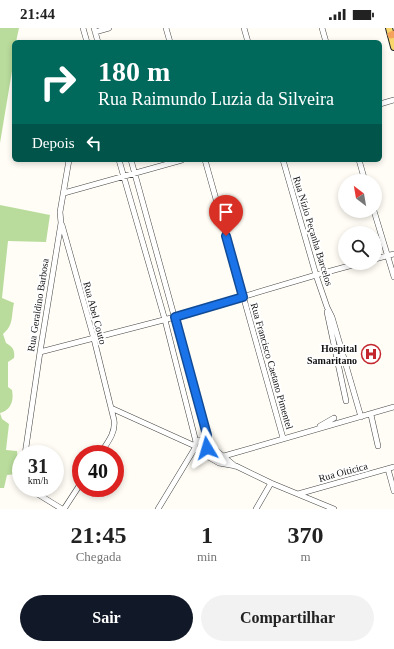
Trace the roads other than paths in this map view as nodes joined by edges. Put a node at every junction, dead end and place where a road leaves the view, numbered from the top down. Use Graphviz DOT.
graph roads {
  1 [pos="83,28"];
  2 [pos="109,28"];
  3 [pos="166,28"];
  4 [pos="244,28"];
  5 [pos="322,28"];
  6 [pos="94,30"];
  7 [pos="391,33"];
  8 [pos="86,40"];
  9 [pos="97,40"];
  10 [pos="169,40"];
  11 [pos="247,40"];
  12 [pos="325,40"];
  13 [pos="394,47"];
  14 [pos="394,100"];
  15 [pos="382,103"];
  16 [pos="70,162"];
  17 [pos="120,162"];
  18 [pos="132,162"];
  19 [pos="175,162"];
  20 [pos="206,162"];
  21 [pos="284,162"];
  22 [pos="360,162"];
  23 [pos="135,173"];
  24 [pos="363,174"];
  25 [pos="123,176"];
  26 [pos="64,193"];
  27 [pos="376,218"];
  28 [pos="61,223"];
  29 [pos="394,254"];
  30 [pos="388,256"];
  31 [pos="382,257"];
  32 [pos="338,269"];
  33 [pos="316,275"];
  34 [pos="394,277"];
  35 [pos="243,297"];
  36 [pos="327,307"];
  37 [pos="175,317"];
  38 [pos="165,320"];
  39 [pos="94,339"];
  40 [pos="40,352"];
  41 [pos="193,382"];
  42 [pos="182,386"];
  43 [pos="346,401"];
  44 [pos="394,407"];
  45 [pos="111,408"];
  46 [pos="371,414"];
  47 [pos="361,417"];
  48 [pos="334,418"];
  49 [pos="308,431"];
  50 [pos="283,438"];
  51 [pos="207,443"];
  52 [pos="27,445"];
  53 [pos="106,445"];
  54 [pos="195,446"];
  55 [pos="378,446"];
  56 [pos="200,452"];
  57 [pos="224,456"];
  58 [pos="236,466"];
  59 [pos="394,468"];
  60 [pos="388,470"];
  61 [pos="271,483"];
  62 [pos="394,491"];
  63 [pos="298,494"];
  64 [pos="72,496"];
  65 [pos="43,497"];
  66 [pos="63,509"];
  67 [pos="158,509"];
  68 [pos="256,509"];
  69 [pos="334,509"];
  1 -- 8 [label="street"];
  2 -- 6 [label="street"];
  3 -- 10 [label="street"];
  4 -- 11 [label="street"];
  5 -- 12 [label="street"];
  6 -- 9 [label="street"];
  7 -- 13 [label="main road"];
  14 -- 15 [label="street"];
  16 -- 26 [label="street, Rua Geraldino Barbosa"];
  17 -- 25 [label="street"];
  18 -- 23 [label="street"];
  19 -- 23 [label="street"];
  20 -- 35 [label="street, Rua Francisco Caetano Pimentel"];
  21 -- 33 [label="street, Rua Nízio Peçanha Barcelos"];
  22 -- 24 [label="street"];
  23 -- 25 [label="street"];
  23 -- 37 [label="street"];
  25 -- 26 [label="street"];
  25 -- 38 [label="street"];
  26 -- 28 [label="street, Rua Geraldino Barbosa"];
  27 -- 30 [label="street"];
  28 -- 39 [label="street, Rua Abel Couto"];
  28 -- 40 [label="street, Rua Geraldino Barbosa"];
  29 -- 30 [label="street"];
  30 -- 31 [label="street"];
  30 -- 34 [label="street"];
  32 -- 33 [label="street"];
  33 -- 35 [label="street"];
  33 -- 36 [label="street, Rua Nízio Peçanha Barcelos"];
  35 -- 37 [label="street"];
  35 -- 50 [label="street, Rua Francisco Caetano Pimentel"];
  36 -- 43 [label="street, Rua Nízio Peçanha Barcelos"];
  36 -- 47 [label="street, Rua Nízio Peçanha Barcelos"];
  37 -- 38 [label="street"];
  37 -- 41 [label="street"];
  38 -- 39 [label="street"];
  38 -- 42 [label="street"];
  39 -- 40 [label="street"];
  39 -- 45 [label="street, Rua Abel Couto"];
  40 -- 52 [label="street, Rua Geraldino Barbosa"];
  41 -- 42 [label="street"];
  41 -- 51 [label="street"];
  42 -- 54 [label="street"];
  44 -- 46 [label="street"];
  45 -- 53 [label="street, Rua Abel Couto"];
  45 -- 54 [label="street"];
  46 -- 47 [label="street"];
  46 -- 55 [label="street"];
  47 -- 49 [label="street"];
  48 -- 49 [label="street"];
  49 -- 50 [label="street"];
  50 -- 57 [label="street"];
  51 -- 54 [label="street"];
  51 -- 56 [label="street"];
  51 -- 57 [label="street"];
  54 -- 56 [label="street"];
  54 -- 67 [label="street"];
  56 -- 58 [label="street"];
  57 -- 58 [label="street"];
  58 -- 61 [label="street"];
  59 -- 60 [label="street, Rua Oiticica"];
  60 -- 62 [label="street"];
  60 -- 63 [label="street, Rua Oiticica"];
  61 -- 63 [label="street"];
  61 -- 68 [label="street"];
  63 -- 69 [label="street"];
  64 -- 66 [label="street"];
  65 -- 66 [label="street"];
}
